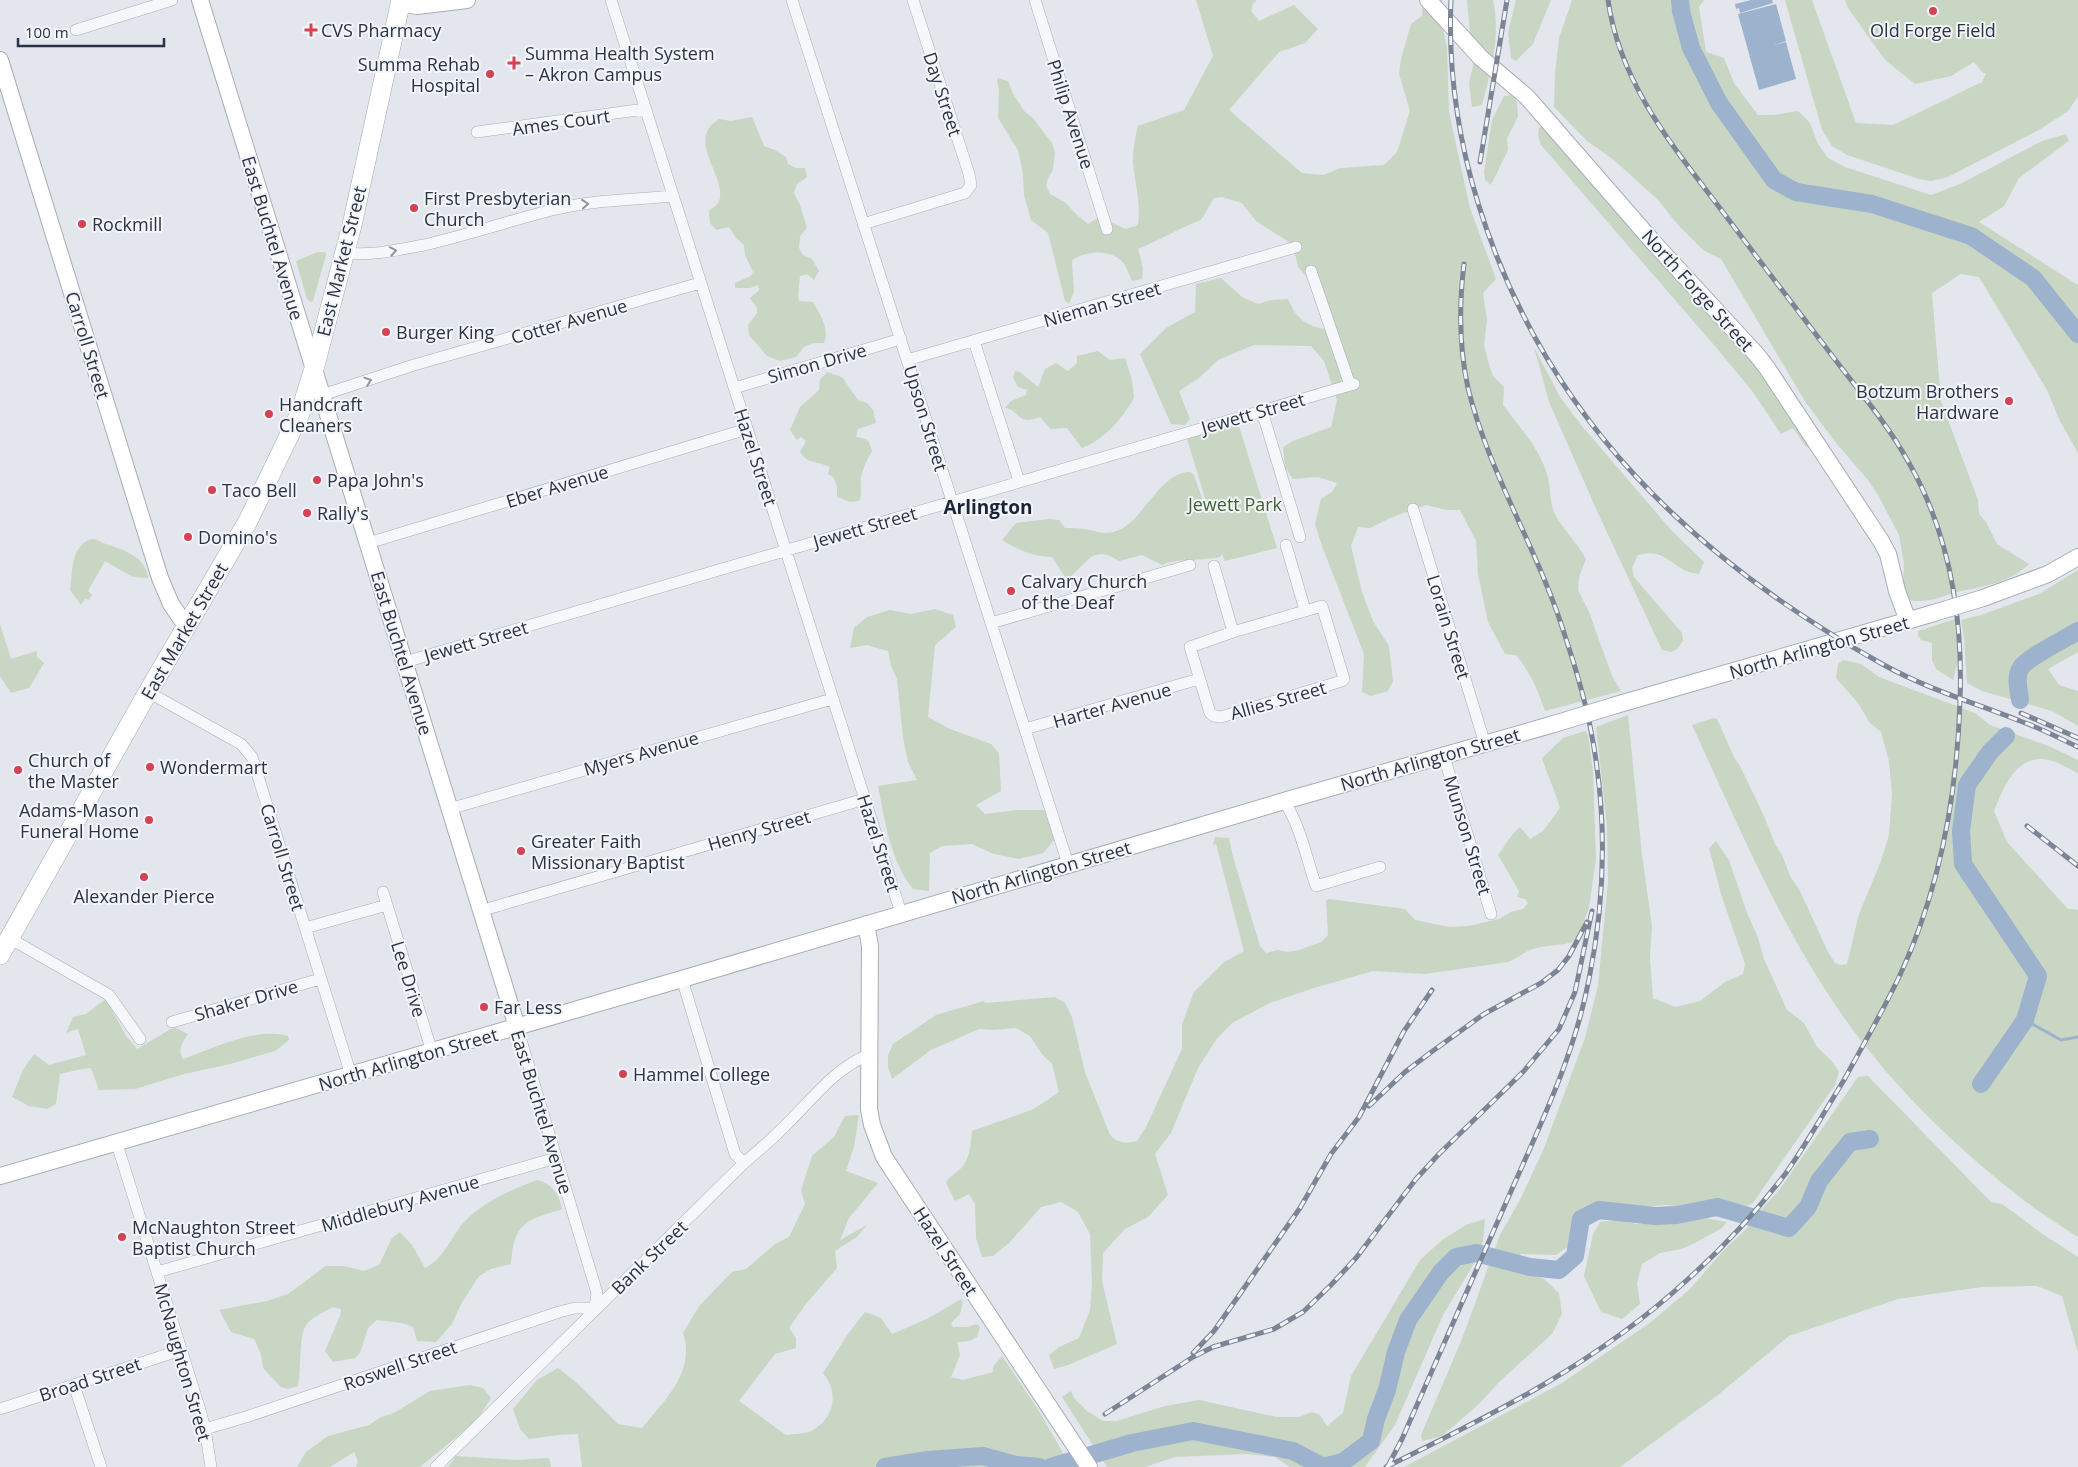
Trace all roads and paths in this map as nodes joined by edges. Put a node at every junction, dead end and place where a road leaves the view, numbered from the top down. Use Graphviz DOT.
graph roads {
  1 [pos="172,0"];
  2 [pos="200,0"];
  3 [pos="467,0"];
  4 [pos="611,0"];
  5 [pos="792,0"];
  6 [pos="913,0"];
  7 [pos="1035,0"];
  8 [pos="1428,0"];
  9 [pos="401,1"];
  10 [pos="76,30"];
  11 [pos="0,60"];
  12 [pos="645,109"];
  13 [pos="477,132"];
  14 [pos="673,196"];
  15 [pos="863,224"];
  16 [pos="1107,229"];
  17 [pos="1296,247"];
  18 [pos="345,253"];
  19 [pos="1311,271"];
  20 [pos="700,283"];
  21 [pos="901,339"];
  22 [pos="974,341"];
  23 [pos="908,360"];
  24 [pos="314,369"];
  25 [pos="734,388"];
  26 [pos="322,395"];
  27 [pos="1262,411"];
  28 [pos="747,429"];
  29 [pos="1019,481"];
  30 [pos="952,501"];
  31 [pos="1413,510"];
  32 [pos="1300,537"];
  33 [pos="368,543"];
  34 [pos="1286,545"];
  35 [pos="786,550"];
  36 [pos="2078,557"];
  37 [pos="1190,565"];
  38 [pos="1214,566"];
  39 [pos="1305,610"];
  40 [pos="1908,621"];
  41 [pos="991,623"];
  42 [pos="186,626"];
  43 [pos="1233,632"];
  44 [pos="405,662"];
  45 [pos="1199,679"];
  46 [pos="148,692"];
  47 [pos="832,699"];
  48 [pos="1025,729"];
  49 [pos="1485,744"];
  50 [pos="1444,756"];
  51 [pos="865,799"];
  52 [pos="1284,801"];
  53 [pos="449,809"];
  54 [pos="1068,864"];
  55 [pos="1380,867"];
  56 [pos="383,892"];
  57 [pos="387,905"];
  58 [pos="480,911"];
  59 [pos="901,913"];
  60 [pos="1491,914"];
  61 [pos="866,924"];
  62 [pos="305,928"];
  63 [pos="9,938"];
  64 [pos="0,955"];
  65 [pos="320,978"];
  66 [pos="682,979"];
  67 [pos="172,1022"];
  68 [pos="517,1027"];
  69 [pos="140,1039"];
  70 [pos="432,1052"];
  71 [pos="869,1055"];
  72 [pos="351,1075"];
  73 [pos="117,1144"];
  74 [pos="556,1158"];
  75 [pos="744,1163"];
  76 [pos="0,1176"];
  77 [pos="157,1272"];
  78 [pos="595,1308"];
  79 [pos="181,1350"];
  80 [pos="74,1385"];
  81 [pos="0,1409"];
  82 [pos="205,1429"];
  83 [pos="101,1467"];
  84 [pos="211,1467"];
  85 [pos="436,1467"];
  86 [pos="1089,1467"];
  1 -- 10 [label="street"];
  2 -- 24 [label="street, East Buchtel Avenue"];
  3 -- 9 [label="street"];
  4 -- 12 [label="street, Hazel Street"];
  5 -- 15 [label="street, Upson Street"];
  6 -- 15 [label="street, Day Street"];
  7 -- 16 [label="street, Philip Avenue"];
  8 -- 40 [label="street, North Forge Street"];
  9 -- 18 [label="main road, East Market Street"];
  11 -- 42 [label="street, Carroll Street"];
  12 -- 13 [label="street, Ames Court"];
  12 -- 14 [label="street, Hazel Street"];
  18 -- 14 [label="street, one-way"];
  14 -- 20 [label="street, Hazel Street"];
  15 -- 21 [label="street, Upson Street"];
  17 -- 22 [label="street, Nieman Street"];
  18 -- 24 [label="main road, East Market Street"];
  19 -- 27 [label="street, Jewett Street"];
  20 -- 25 [label="street, Hazel Street"];
  26 -- 20 [label="street, Cotter Avenue, one-way"];
  21 -- 23 [label="street, Upson Street"];
  21 -- 25 [label="street, Simon Drive"];
  22 -- 23 [label="street, Nieman Street"];
  22 -- 29 [label="street"];
  23 -- 30 [label="street, Upson Street"];
  24 -- 26 [label="street, East Buchtel Avenue"];
  24 -- 42 [label="main road, East Market Street"];
  25 -- 28 [label="street, Hazel Street"];
  26 -- 33 [label="street, East Buchtel Avenue"];
  27 -- 29 [label="street, Jewett Street"];
  27 -- 32 [label="street"];
  28 -- 33 [label="street, Eber Avenue"];
  28 -- 35 [label="street, Hazel Street"];
  29 -- 30 [label="street, Jewett Street"];
  30 -- 35 [label="street, Jewett Street"];
  30 -- 41 [label="street, Upson Street"];
  31 -- 49 [label="street, Lorain Street"];
  33 -- 44 [label="street, East Buchtel Avenue"];
  34 -- 39 [label="street"];
  35 -- 44 [label="street, Jewett Street"];
  35 -- 47 [label="street, Hazel Street"];
  36 -- 40 [label="street, North Arlington Street, bridge"];
  37 -- 41 [label="street"];
  38 -- 43 [label="street"];
  39 -- 43 [label="street"];
  39 -- 45 [label="street, Allies Street"];
  40 -- 49 [label="street, North Arlington Street, bridge"];
  41 -- 48 [label="street, Upson Street"];
  42 -- 46 [label="main road, East Market Street"];
  43 -- 45 [label="street"];
  44 -- 53 [label="street, East Buchtel Avenue"];
  45 -- 48 [label="street, Harter Avenue"];
  46 -- 62 [label="street, Carroll Street"];
  46 -- 63 [label="main road, East Market Street"];
  47 -- 51 [label="street, Hazel Street"];
  47 -- 53 [label="street, Myers Avenue"];
  48 -- 54 [label="street, Upson Street"];
  49 -- 50 [label="street, North Arlington Street"];
  50 -- 52 [label="street, North Arlington Street"];
  50 -- 60 [label="street, Munson Street"];
  51 -- 58 [label="street, Henry Street"];
  51 -- 59 [label="street, Hazel Street"];
  52 -- 54 [label="street, North Arlington Street"];
  52 -- 55 [label="street"];
  53 -- 58 [label="street, East Buchtel Avenue"];
  54 -- 59 [label="street, North Arlington Street"];
  56 -- 57 [label="street, Lee Drive"];
  57 -- 62 [label="street"];
  57 -- 70 [label="street, Lee Drive"];
  58 -- 68 [label="street, East Buchtel Avenue"];
  59 -- 61 [label="street, North Arlington Street"];
  61 -- 66 [label="street, North Arlington Street"];
  61 -- 71 [label="street, Hazel Street"];
  62 -- 65 [label="street, Carroll Street"];
  63 -- 64 [label="main road, East Market Street"];
  63 -- 69 [label="street"];
  65 -- 67 [label="street, Shaker Drive"];
  65 -- 72 [label="street, Carroll Street"];
  66 -- 68 [label="street, North Arlington Street"];
  66 -- 75 [label="street"];
  68 -- 70 [label="street, North Arlington Street"];
  68 -- 74 [label="street, East Buchtel Avenue"];
  70 -- 72 [label="street, North Arlington Street"];
  71 -- 75 [label="street, Bank Street"];
  71 -- 86 [label="street, Hazel Street"];
  72 -- 73 [label="street, North Arlington Street"];
  73 -- 76 [label="street, North Arlington Street"];
  73 -- 77 [label="street, McNaughton Street"];
  74 -- 77 [label="street, Middlebury Avenue"];
  74 -- 78 [label="street, East Buchtel Avenue"];
  75 -- 78 [label="street, Bank Street"];
  77 -- 79 [label="street, McNaughton Street"];
  78 -- 82 [label="street, Roswell Street"];
  78 -- 85 [label="street, Bank Street"];
  79 -- 80 [label="street, Broad Street"];
  79 -- 82 [label="street, McNaughton Street"];
  80 -- 81 [label="street, Broad Street"];
  80 -- 83 [label="street"];
  82 -- 84 [label="street, McNaughton Street"];
}
